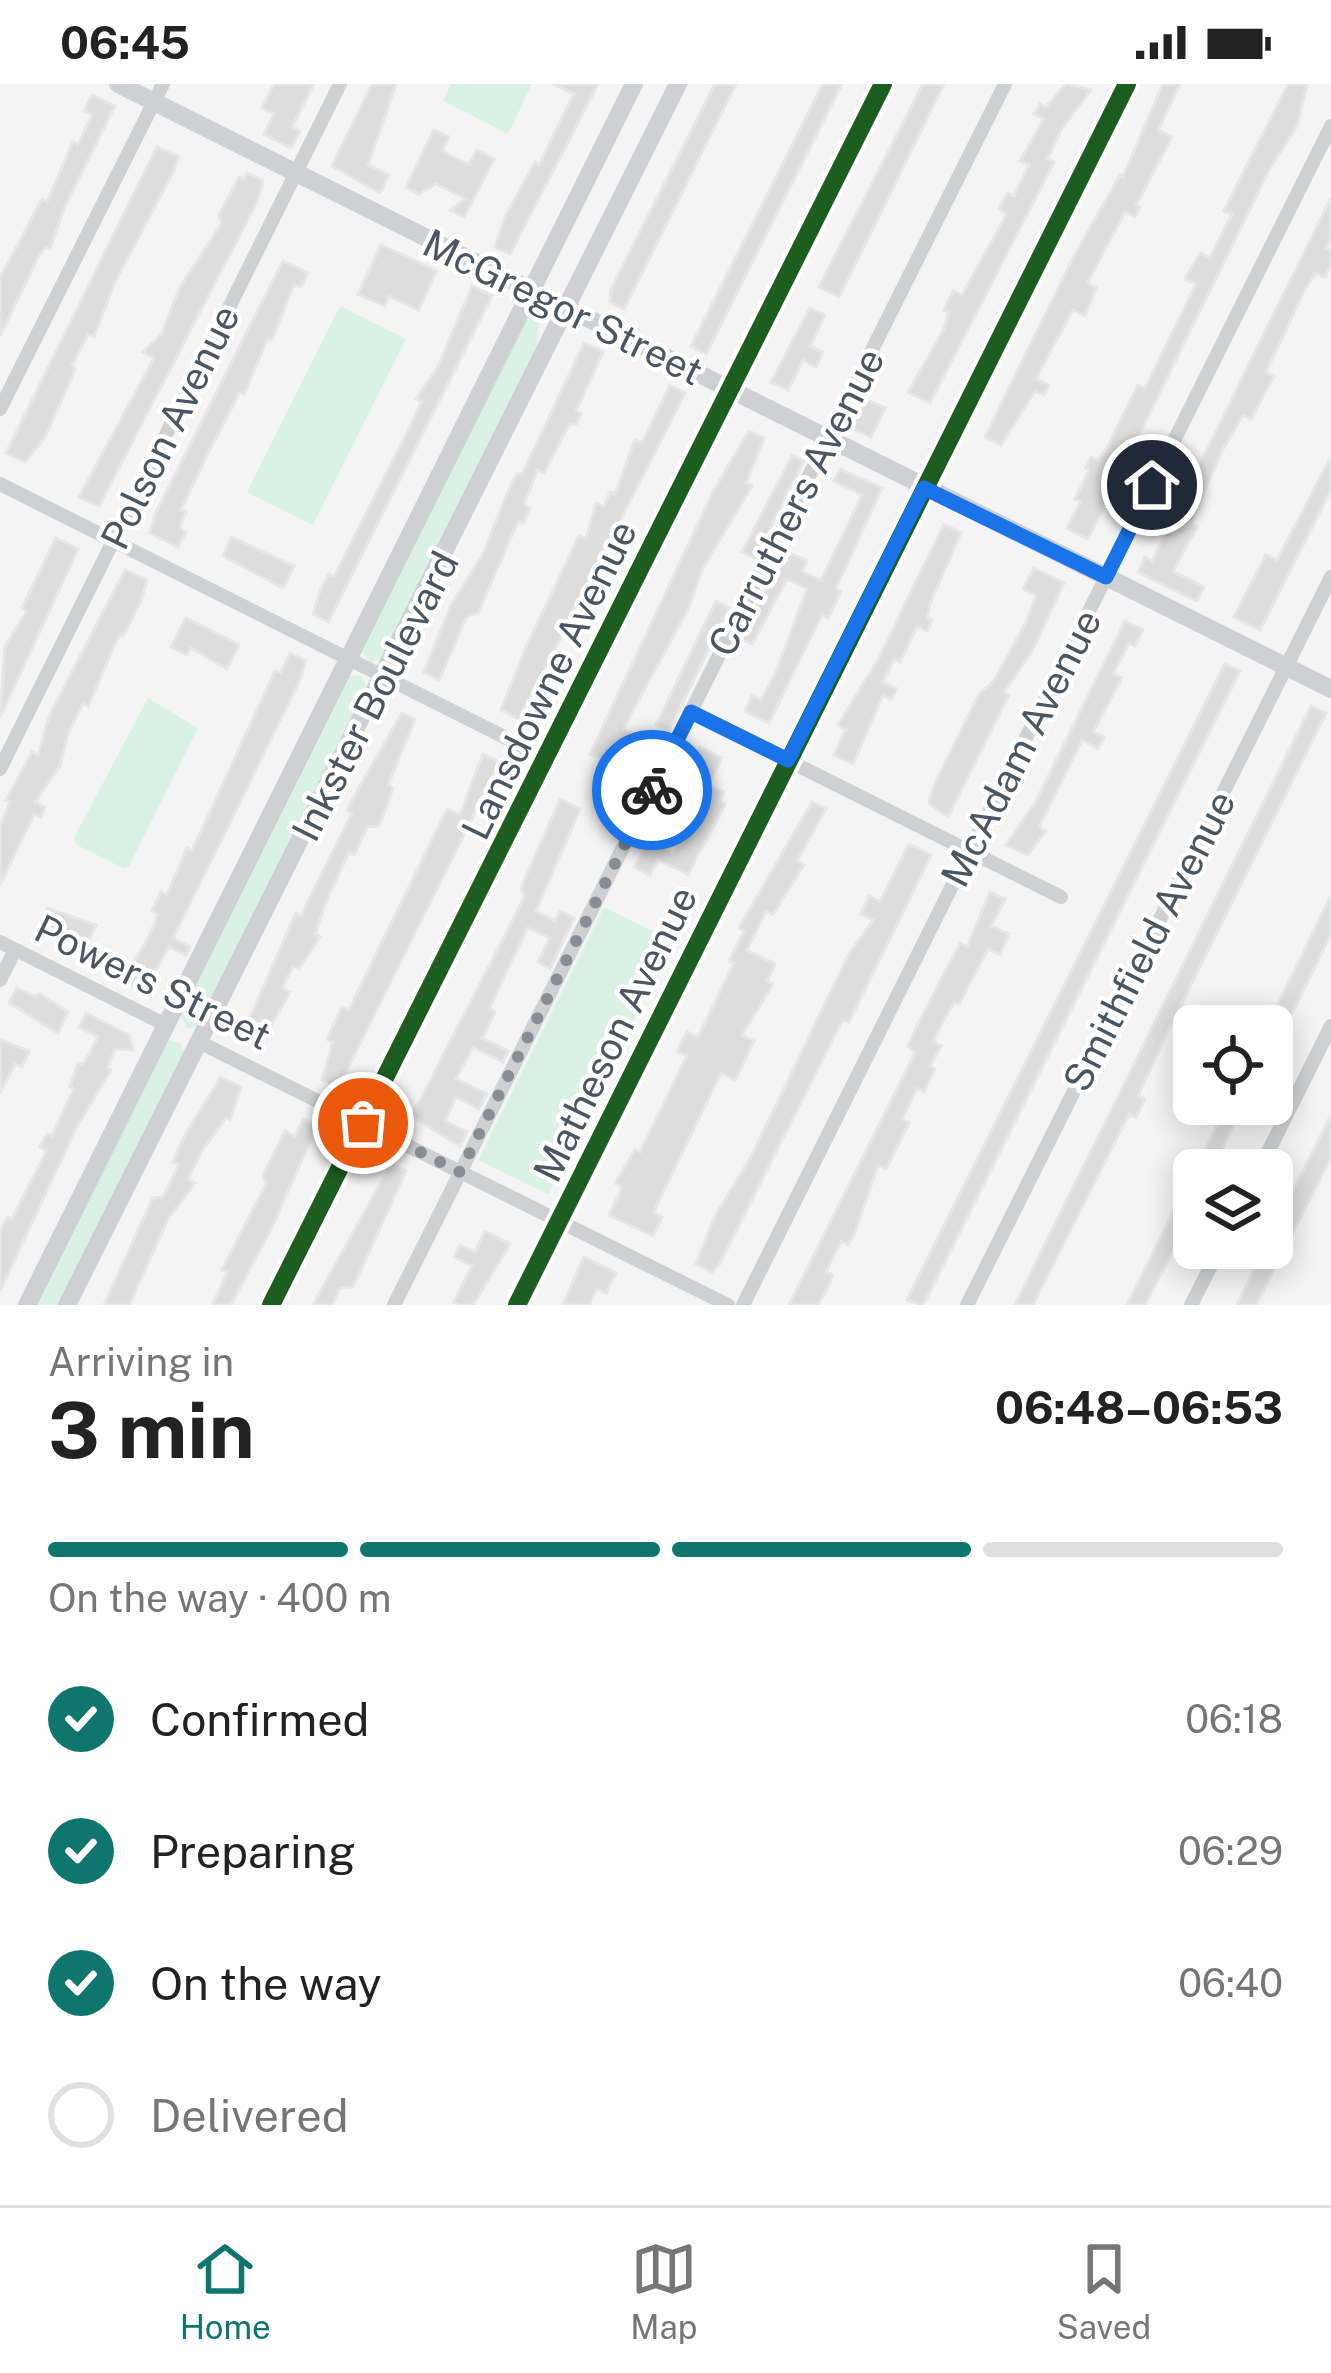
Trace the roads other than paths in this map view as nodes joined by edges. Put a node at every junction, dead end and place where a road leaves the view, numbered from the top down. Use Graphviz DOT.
graph roads {
  1 [pos="118,84"];
  2 [pos="163,84"];
  3 [pos="340,84"];
  4 [pos="634,84"];
  5 [pos="679,84"];
  6 [pos="883,84"];
  7 [pos="1004,84"];
  8 [pos="1127,84"];
  9 [pos="154,103"];
  10 [pos="1331,126"];
  11 [pos="296,174"];
  12 [pos="532,290"];
  13 [pos="568,308"];
  14 [pos="729,390"];
  15 [pos="0,409"];
  16 [pos="828,439"];
  17 [pos="0,484"];
  18 [pos="924,488"];
  19 [pos="115,540"];
  20 [pos="1106,577"];
  21 [pos="1331,577"];
  22 [pos="349,655"];
  23 [pos="1286,666"];
  24 [pos="386,677"];
  25 [pos="1331,689"];
  26 [pos="691,712"];
  27 [pos="548,759"];
  28 [pos="788,760"];
  29 [pos="0,770"];
  30 [pos="969,851"];
  31 [pos="1061,897"];
  32 [pos="0,942"];
  33 [pos="15,950"];
  34 [pos="0,980"];
  35 [pos="166,1025"];
  36 [pos="1331,1027"];
  37 [pos="201,1042"];
  38 [pos="363,1123"];
  39 [pos="1270,1149"];
  40 [pos="460,1172"];
  41 [pos="559,1221"];
  42 [pos="1210,1269"];
  43 [pos="27,1305"];
  44 [pos="67,1305"];
  45 [pos="271,1305"];
  46 [pos="394,1305"];
  47 [pos="517,1305"];
  48 [pos="728,1305"];
  49 [pos="743,1305"];
  50 [pos="968,1305"];
  51 [pos="1192,1305"];
  1 -- 9 [label="main road, McGregor Street"];
  2 -- 9 [label="street"];
  3 -- 11 [label="street, Polson Avenue"];
  4 -- 12 [label="main road, Inkster Boulevard"];
  5 -- 13 [label="main road, Inkster Boulevard"];
  6 -- 14 [label="street, Lansdowne Avenue"];
  7 -- 16 [label="street, Carruthers Avenue"];
  8 -- 18 [label="street, Matheson Avenue"];
  9 -- 11 [label="main road, McGregor Street"];
  9 -- 15 [label="street"];
  10 -- 20 [label="street, McAdam Avenue"];
  11 -- 12 [label="main road, McGregor Street"];
  11 -- 19 [label="street, Polson Avenue"];
  12 -- 13 [label="main road, McGregor Street"];
  12 -- 22 [label="main road, Inkster Boulevard"];
  13 -- 14 [label="main road, McGregor Street"];
  13 -- 24 [label="main road, Inkster Boulevard"];
  14 -- 16 [label="main road, McGregor Street"];
  14 -- 27 [label="street, Lansdowne Avenue"];
  16 -- 18 [label="main road, McGregor Street"];
  16 -- 26 [label="street, Carruthers Avenue"];
  17 -- 19 [label="street"];
  18 -- 20 [label="main road, McGregor Street"];
  18 -- 28 [label="street, Matheson Avenue"];
  19 -- 22 [label="street"];
  19 -- 29 [label="street, Polson Avenue"];
  20 -- 23 [label="main road, McGregor Street"];
  20 -- 30 [label="street, McAdam Avenue"];
  21 -- 23 [label="street, Smithfield Avenue"];
  22 -- 24 [label="street"];
  22 -- 35 [label="main road, Inkster Boulevard"];
  23 -- 25 [label="main road, McGregor Street"];
  23 -- 50 [label="street, Smithfield Avenue"];
  24 -- 27 [label="street"];
  24 -- 37 [label="main road, Inkster Boulevard"];
  26 -- 28 [label="street"];
  26 -- 40 [label="street, Carruthers Avenue"];
  27 -- 38 [label="street, Lansdowne Avenue"];
  28 -- 30 [label="street"];
  28 -- 41 [label="street, Matheson Avenue"];
  30 -- 31 [label="street"];
  30 -- 49 [label="street, McAdam Avenue"];
  32 -- 33 [label="street, Powers Street"];
  33 -- 34 [label="street"];
  33 -- 35 [label="street, Powers Street"];
  35 -- 43 [label="main road, Inkster Boulevard"];
  36 -- 39 [label="street"];
  37 -- 38 [label="street, Powers Street"];
  37 -- 44 [label="main road, Inkster Boulevard"];
  38 -- 40 [label="street, Powers Street"];
  38 -- 45 [label="street, Lansdowne Avenue"];
  40 -- 41 [label="street, Powers Street"];
  40 -- 46 [label="street, Carruthers Avenue"];
  41 -- 47 [label="street, Matheson Avenue"];
  41 -- 48 [label="street, Powers Street"];
  42 -- 51 [label="street"];
}
